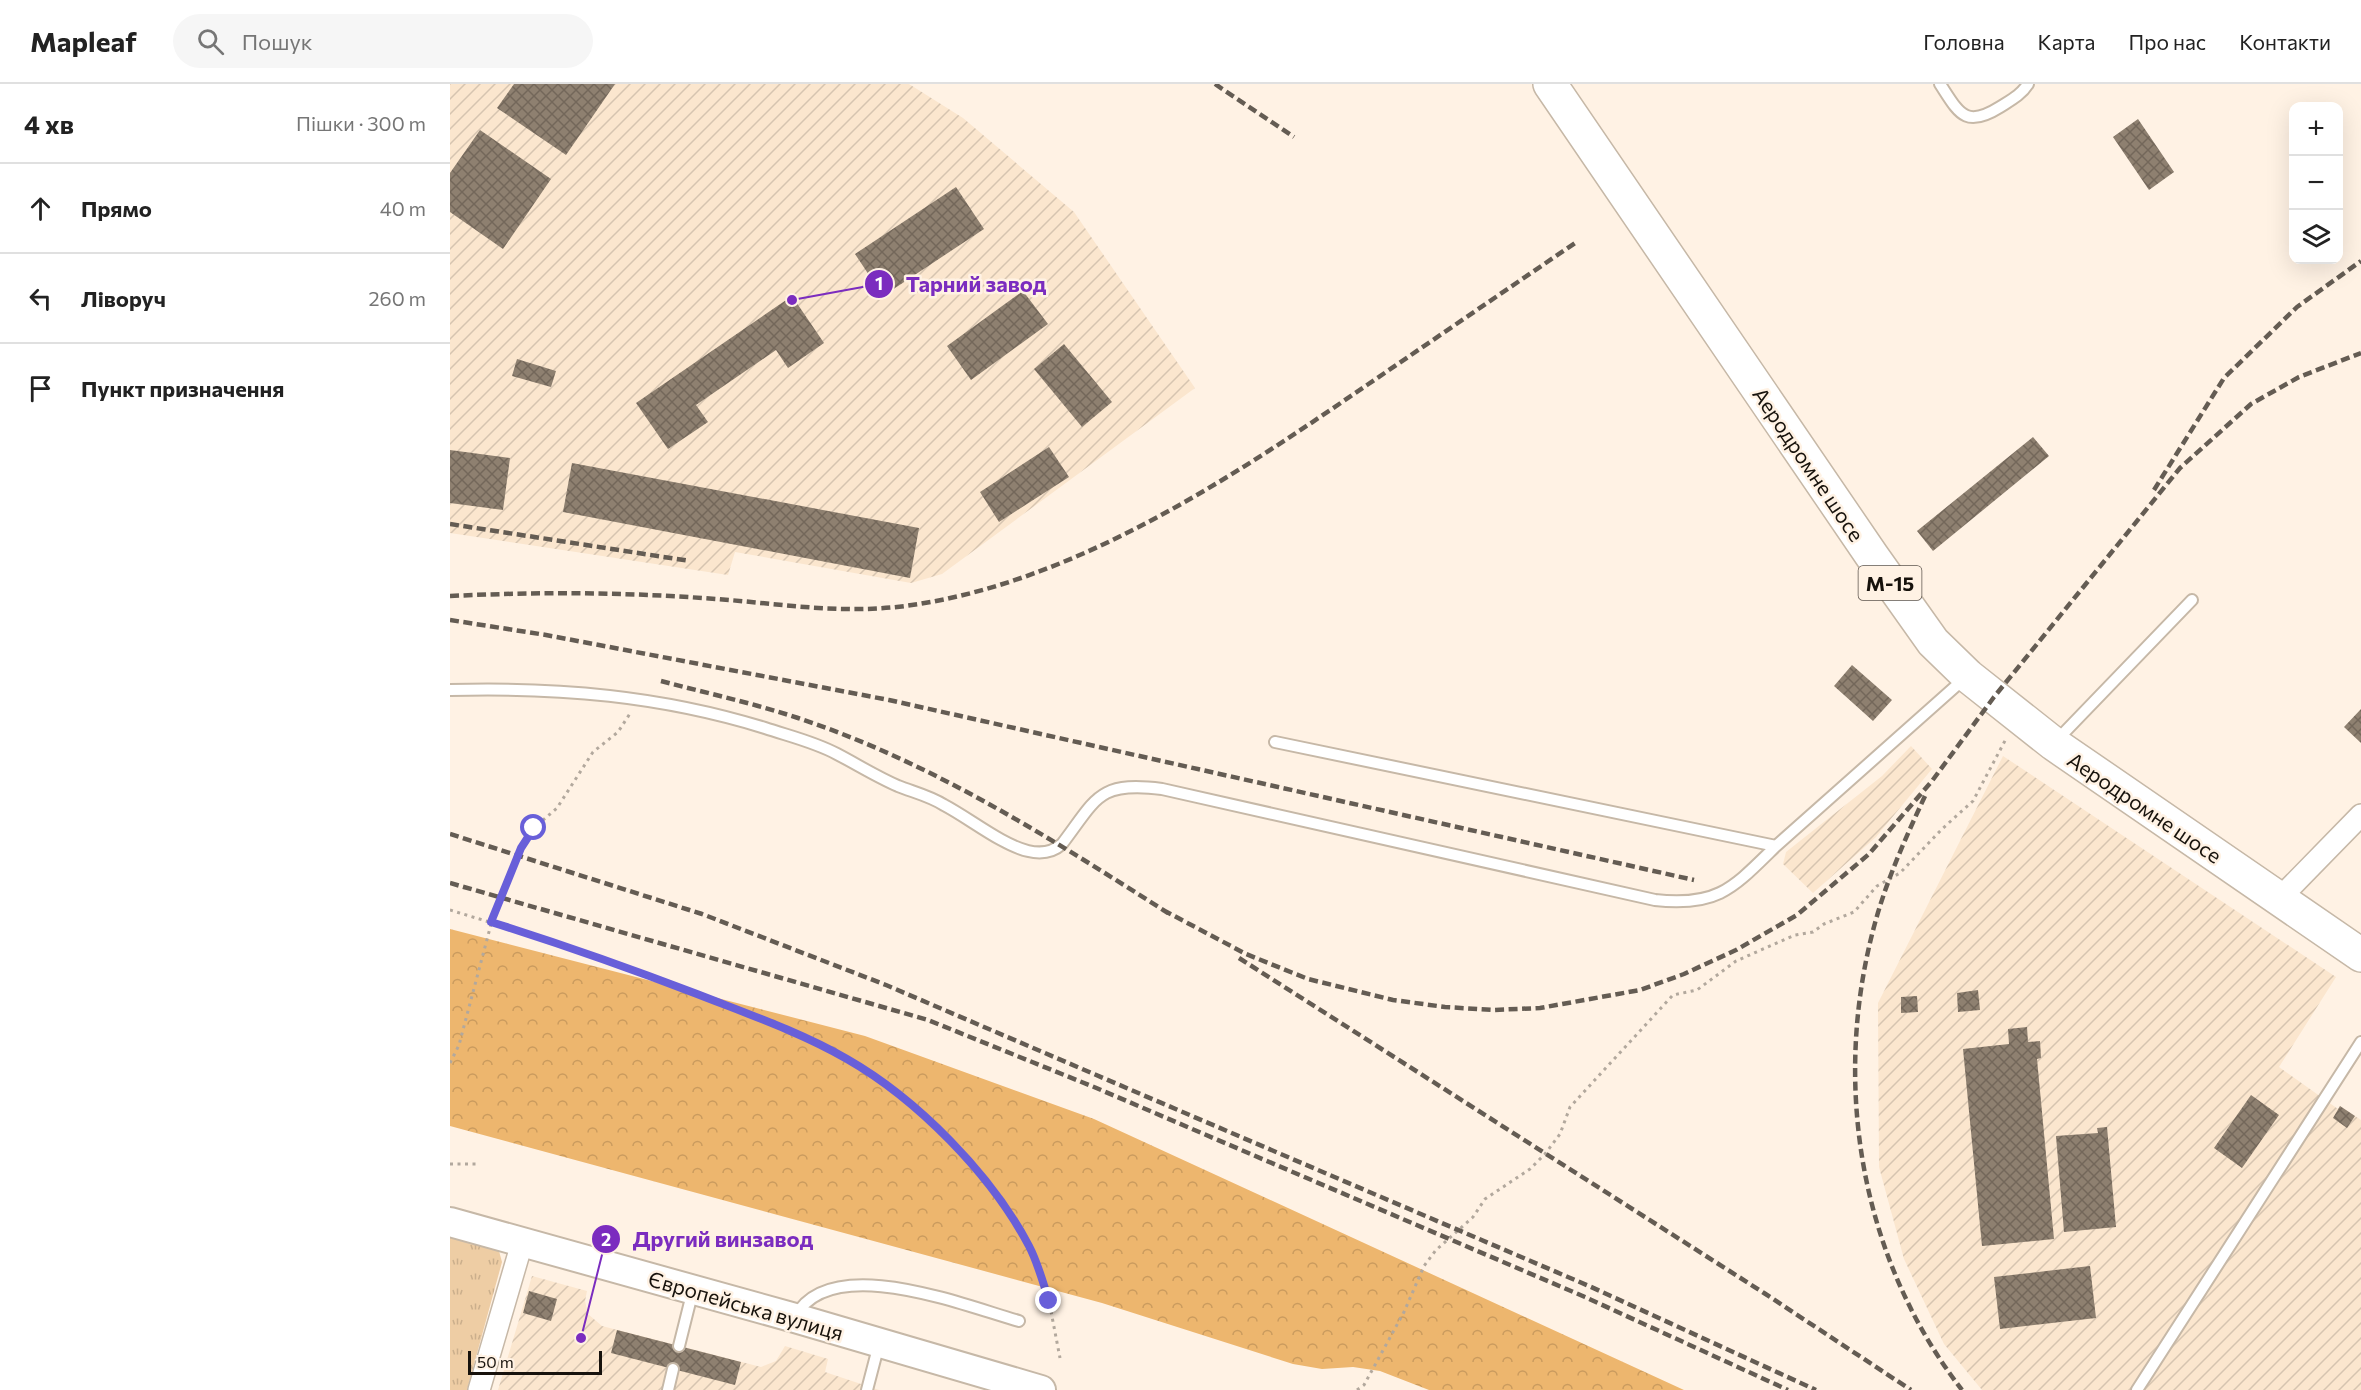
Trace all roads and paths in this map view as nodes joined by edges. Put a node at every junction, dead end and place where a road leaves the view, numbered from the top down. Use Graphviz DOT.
graph roads {
  1 [pos="1550,84"];
  2 [pos="1940,84"];
  3 [pos="2028,84"];
  4 [pos="2192,600"];
  5 [pos="1968,676"];
  6 [pos="450,690"];
  7 [pos="636,702"];
  8 [pos="2013,712"];
  9 [pos="1275,742"];
  10 [pos="2054,744"];
  11 [pos="2361,815"];
  12 [pos="1776,846"];
  13 [pos="2279,899"];
  14 [pos="450,910"];
  15 [pos="491,922"];
  16 [pos="2361,955"];
  17 [pos="2361,1042"];
  18 [pos="450,1063"];
  19 [pos="450,1164"];
  20 [pos="479,1164"];
  21 [pos="450,1222"];
  22 [pos="522,1243"];
  23 [pos="693,1290"];
  24 [pos="795,1318"];
  25 [pos="1019,1321"];
  26 [pos="879,1344"];
  27 [pos="679,1346"];
  28 [pos="1060,1358"];
  29 [pos="673,1370"];
  30 [pos="1364,1385"];
  31 [pos="479,1390"];
  32 [pos="668,1390"];
  33 [pos="867,1390"];
  34 [pos="1041,1390"];
  35 [pos="1357,1390"];
  36 [pos="1362,1390"];
  37 [pos="2137,1390"];
  1 -- 5 [label="highway, Аеродромне шосе / М-15"];
  2 -- 3 [label="lane"];
  4 -- 10 [label="lane"];
  5 -- 8 [label="highway, Аеродромне шосе / М-15"];
  5 -- 12 [label="lane"];
  6 -- 12 [label="lane"];
  7 -- 15 [label="path"];
  8 -- 10 [label="highway, Аеродромне шосе / М-15"];
  8 -- 30 [label="path"];
  9 -- 12 [label="lane"];
  10 -- 13 [label="highway, Аеродромне шосе / М-15"];
  11 -- 13 [label="street"];
  13 -- 16 [label="highway, Аеродромне шосе / М-15"];
  14 -- 15 [label="path"];
  15 -- 18 [label="path"];
  15 -- 28 [label="path"];
  17 -- 37 [label="lane"];
  19 -- 20 [label="path"];
  21 -- 22 [label="main road, Європейська вулиця"];
  22 -- 23 [label="main road, Європейська вулиця"];
  22 -- 31 [label="street"];
  23 -- 24 [label="main road, Європейська вулиця"];
  23 -- 27 [label="lane"];
  24 -- 25 [label="lane"];
  24 -- 26 [label="main road, Європейська вулиця"];
  26 -- 33 [label="lane"];
  26 -- 34 [label="main road, Європейська вулиця"];
  29 -- 32 [label="lane"];
  30 -- 35 [label="path"];
  30 -- 36 [label="path"];
}
